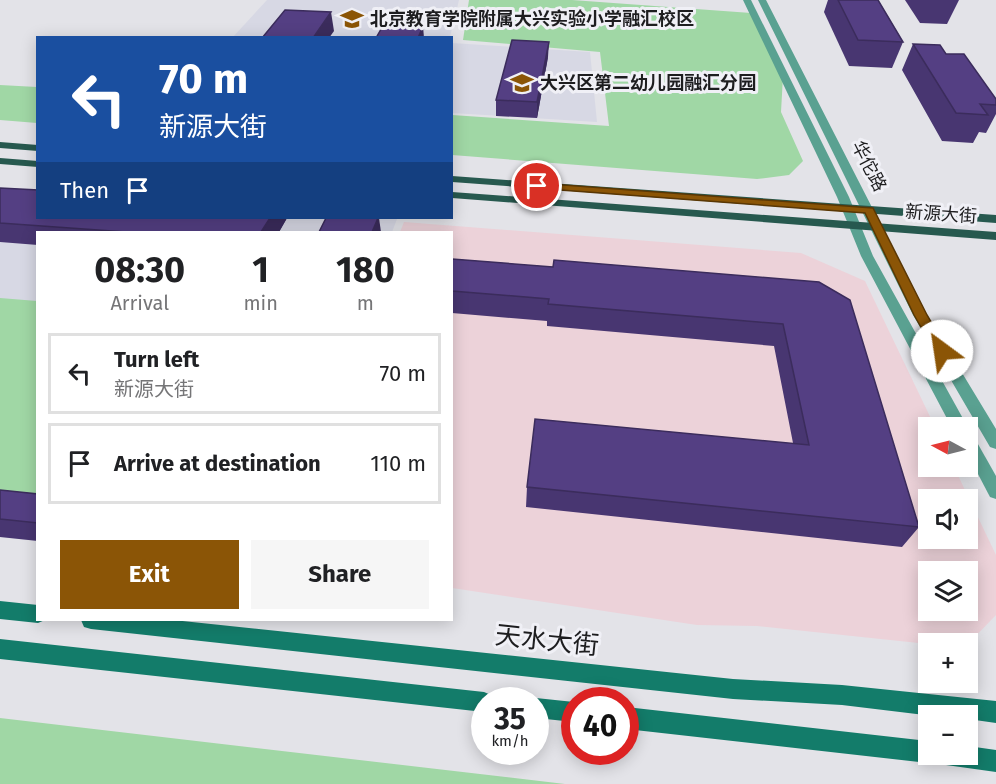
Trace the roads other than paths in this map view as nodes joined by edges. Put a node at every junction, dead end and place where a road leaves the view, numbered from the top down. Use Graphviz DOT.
graph roads {
  1 [pos="747,0"];
  2 [pos="762,0"];
  3 [pos="0,145"];
  4 [pos="36,148"];
  5 [pos="0,161"];
  6 [pos="36,164"];
  7 [pos="453,179"];
  8 [pos="453,195"];
  9 [pos="848,209"];
  10 [pos="869,210"];
  11 [pos="996,219"];
  12 [pos="855,225"];
  13 [pos="876,227"];
  14 [pos="996,236"];
  15 [pos="954,417"];
  16 [pos="996,443"];
  17 [pos="978,459"];
  18 [pos="996,492"];
  19 [pos="0,610"];
  20 [pos="36,614"];
  21 [pos="100,621"];
  22 [pos="0,649"];
  23 [pos="471,701"];
  24 [pos="996,712"];
  25 [pos="639,719"];
  26 [pos="918,751"];
  27 [pos="978,758"];
  28 [pos="996,761"];
  1 -- 9 [label="street, 华佗路"];
  2 -- 10 [label="street, 华佗路"];
  3 -- 4 [label="main road"];
  5 -- 6 [label="main road"];
  7 -- 9 [label="main road, 新源大街"];
  8 -- 12 [label="main road, 新源大街"];
  9 -- 10 [label="main road, 新源大街"];
  9 -- 12 [label="street, 华佗路"];
  10 -- 11 [label="main road, 新源大街"];
  10 -- 13 [label="street, 华佗路"];
  12 -- 13 [label="main road, 新源大街"];
  12 -- 15 [label="street, 华佗路"];
  13 -- 14 [label="main road, 新源大街"];
  13 -- 16 [label="street, 华佗路"];
  17 -- 18 [label="street"];
  19 -- 20 [label="main road"];
  21 -- 24 [label="main road, 天水大街"];
  22 -- 23 [label="main road"];
  25 -- 26 [label="main road"];
  27 -- 28 [label="main road"];
}
